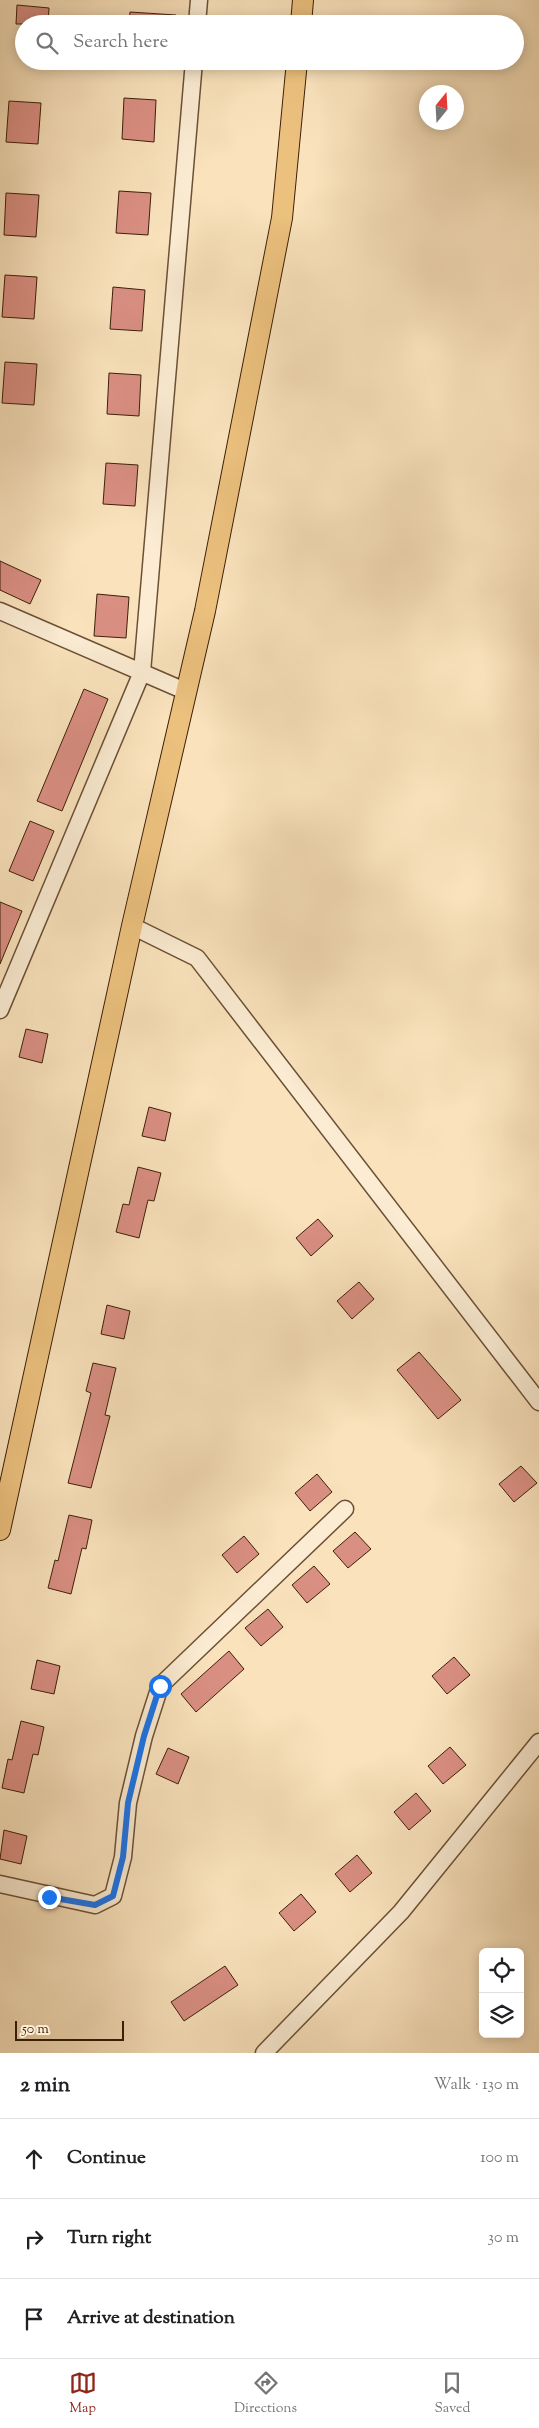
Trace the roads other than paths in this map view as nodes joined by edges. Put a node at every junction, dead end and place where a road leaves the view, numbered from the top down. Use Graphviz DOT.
graph roads {
  1 [pos="199,0"];
  2 [pos="303,0"];
  3 [pos="198,15"];
  4 [pos="302,15"];
  5 [pos="193,70"];
  6 [pos="296,70"];
  7 [pos="0,611"];
  8 [pos="142,672"];
  9 [pos="185,691"];
  10 [pos="132,926"];
  11 [pos="0,1010"];
  12 [pos="539,1402"];
  13 [pos="344,1509"];
  14 [pos="0,1530"];
  15 [pos="539,1742"];
  16 [pos="0,1884"];
  17 [pos="264,2053"];
  1 -- 3 [label="street"];
  2 -- 4 [label="main road"];
  5 -- 8 [label="street"];
  6 -- 9 [label="main road"];
  7 -- 8 [label="street"];
  8 -- 9 [label="street"];
  8 -- 11 [label="street"];
  9 -- 10 [label="main road"];
  10 -- 12 [label="street"];
  10 -- 14 [label="main road"];
  13 -- 16 [label="street"];
  15 -- 17 [label="street"];
}
